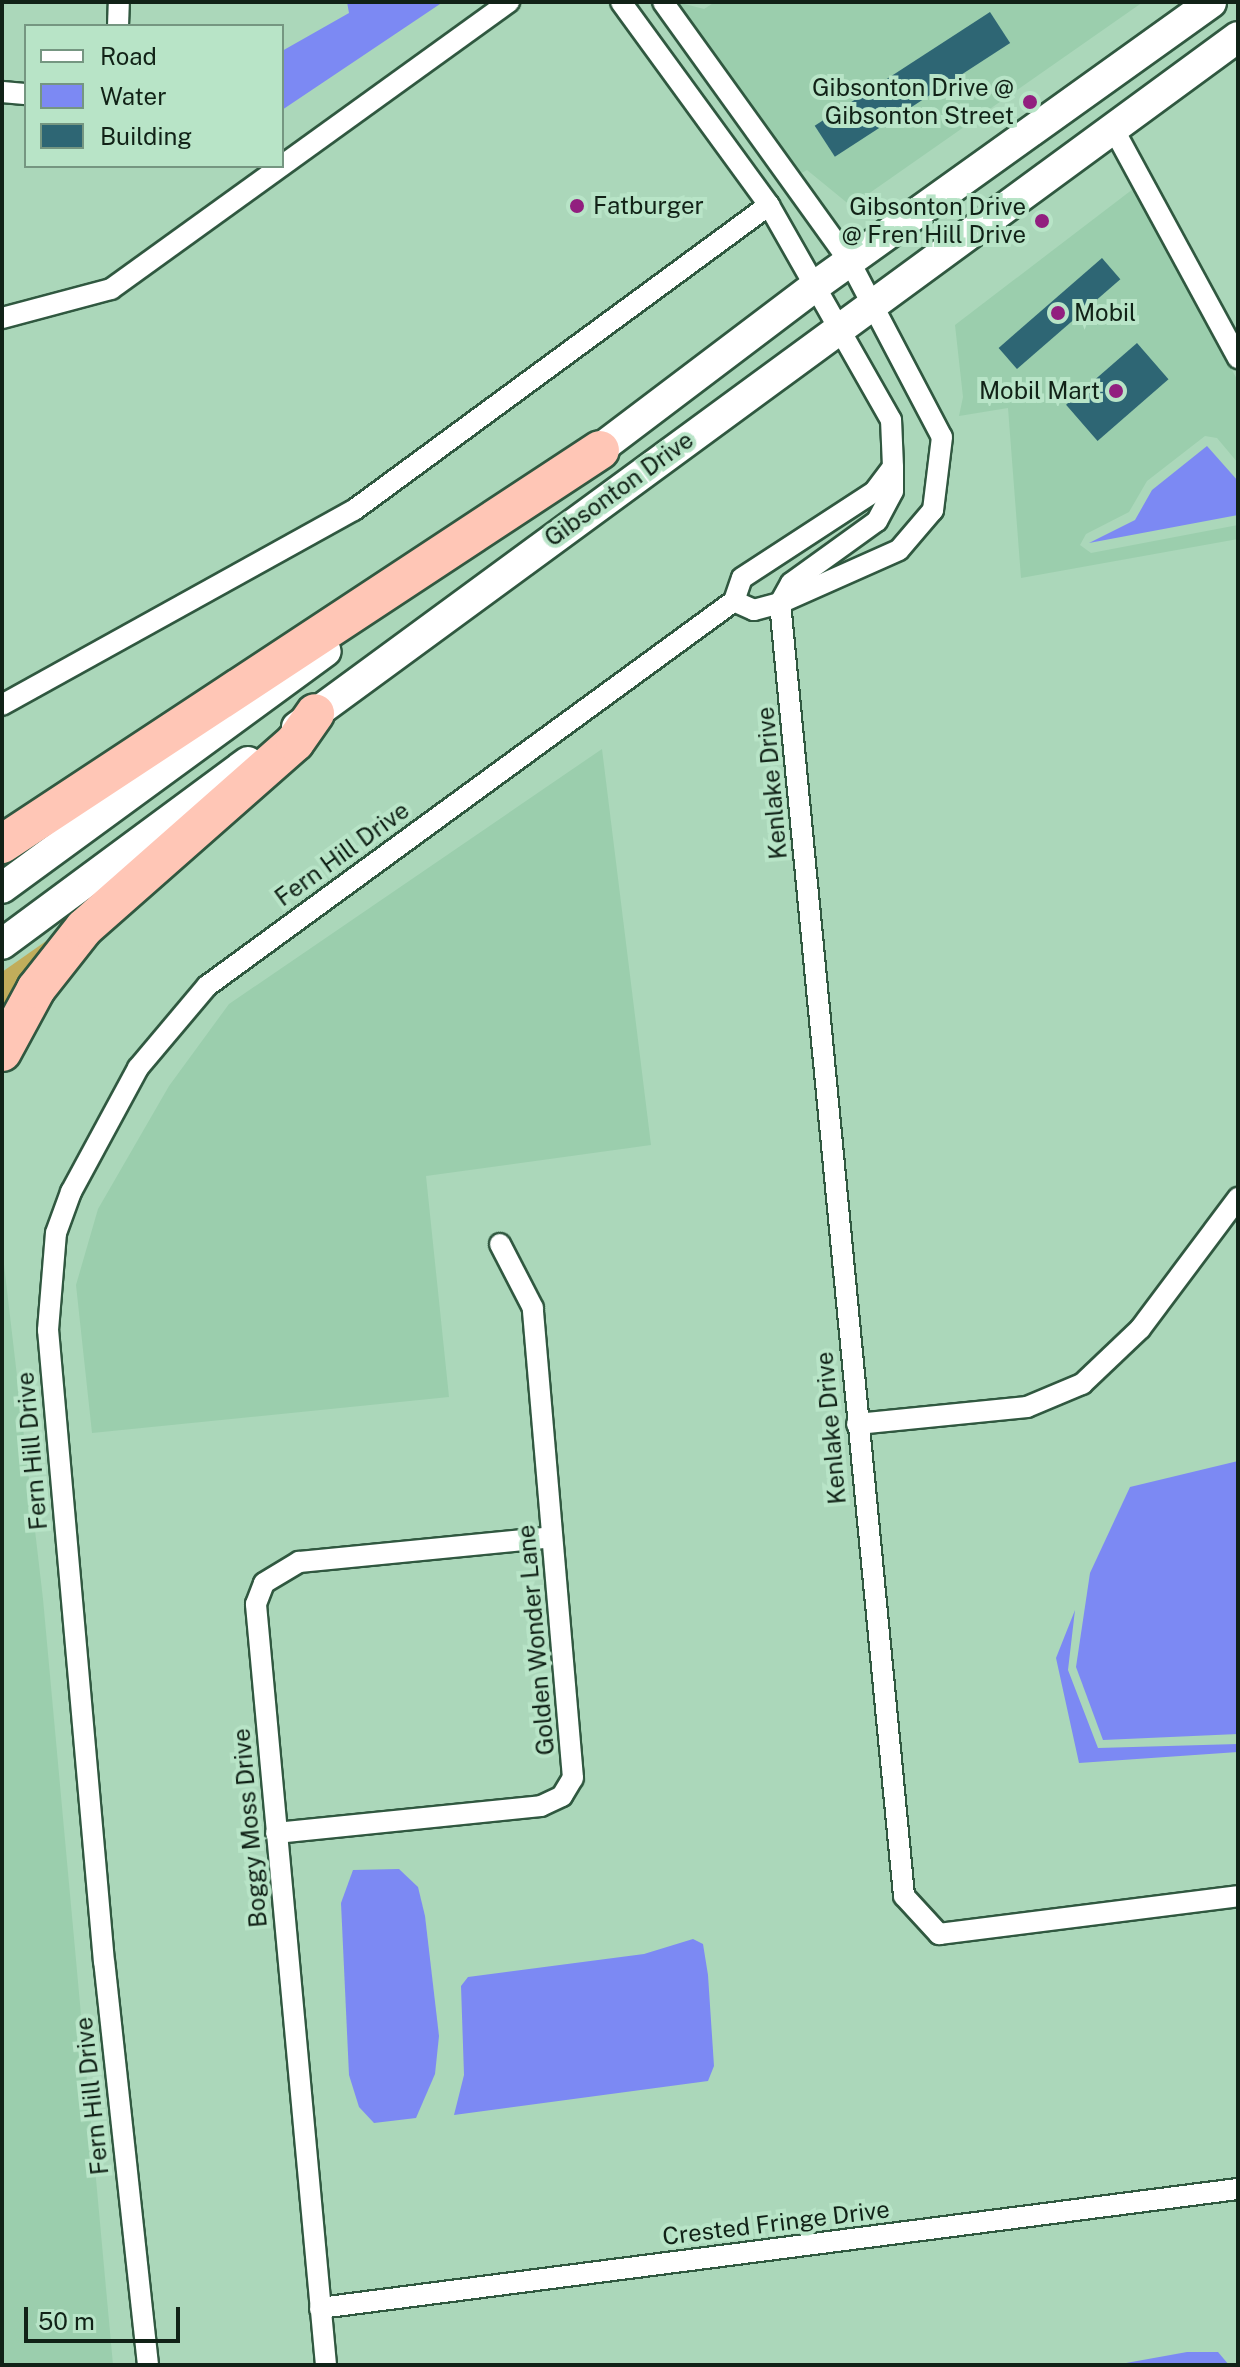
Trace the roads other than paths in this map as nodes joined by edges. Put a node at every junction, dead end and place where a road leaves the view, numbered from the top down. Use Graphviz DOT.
graph roads {
  1 [pos="119,2"];
  2 [pos="509,2"];
  3 [pos="621,2"];
  4 [pos="663,2"];
  5 [pos="1211,2"];
  6 [pos="118,24"];
  7 [pos="1238,37"];
  8 [pos="2,92"];
  9 [pos="24,94"];
  10 [pos="1113,128"];
  11 [pos="284,164"];
  12 [pos="279,168"];
  13 [pos="769,205"];
  14 [pos="851,264"];
  15 [pos="815,286"];
  16 [pos="874,301"];
  17 [pos="2,318"];
  18 [pos="834,329"];
  19 [pos="1238,358"];
  20 [pos="600,450"];
  21 [pos="893,467"];
  22 [pos="734,601"];
  23 [pos="780,603"];
  24 [pos="2,705"];
  25 [pos="315,713"];
  26 [pos="2,844"];
  27 [pos="2,888"];
  28 [pos="2,944"];
  29 [pos="2,1052"];
  30 [pos="1238,1198"];
  31 [pos="500,1244"];
  32 [pos="857,1424"];
  33 [pos="552,1537"];
  34 [pos="276,1833"];
  35 [pos="1238,1896"];
  36 [pos="1238,2189"];
  37 [pos="320,2308"];
  38 [pos="148,2365"];
  39 [pos="326,2365"];
  1 -- 6 [label="street"];
  2 -- 11 [label="street"];
  3 -- 13 [label="street"];
  4 -- 14 [label="street"];
  5 -- 14 [label="main road, Gibsonton Drive"];
  7 -- 10 [label="main road, Gibsonton Drive"];
  8 -- 9 [label="street"];
  10 -- 16 [label="main road, Gibsonton Drive"];
  10 -- 19 [label="street"];
  12 -- 17 [label="street"];
  13 -- 15 [label="street"];
  13 -- 24 [label="street"];
  14 -- 15 [label="main road, Gibsonton Drive"];
  14 -- 16 [label="street"];
  15 -- 18 [label="street"];
  15 -- 20 [label="main road, Gibsonton Drive"];
  16 -- 18 [label="main road, Gibsonton Drive"];
  16 -- 23 [label="street"];
  18 -- 21 [label="street"];
  18 -- 25 [label="main road, Gibsonton Drive"];
  20 -- 26 [label="highway"];
  20 -- 27 [label="main road, Gibsonton Drive"];
  21 -- 22 [label="street, Fern Hill Drive"];
  21 -- 23 [label="street"];
  22 -- 23 [label="street"];
  22 -- 38 [label="street, Fern Hill Drive"];
  23 -- 32 [label="street, Kenlake Drive"];
  25 -- 28 [label="main road, Gibsonton Drive"];
  25 -- 29 [label="highway"];
  30 -- 32 [label="street"];
  31 -- 33 [label="street, Golden Wonder Lane"];
  32 -- 35 [label="street, Kenlake Drive"];
  33 -- 34 [label="street, Boggy Moss Drive"];
  33 -- 34 [label="street, Golden Wonder Lane"];
  34 -- 37 [label="street, Boggy Moss Drive"];
  36 -- 37 [label="street, Crested Fringe Drive"];
  37 -- 39 [label="street, Boggy Moss Drive"];
}
